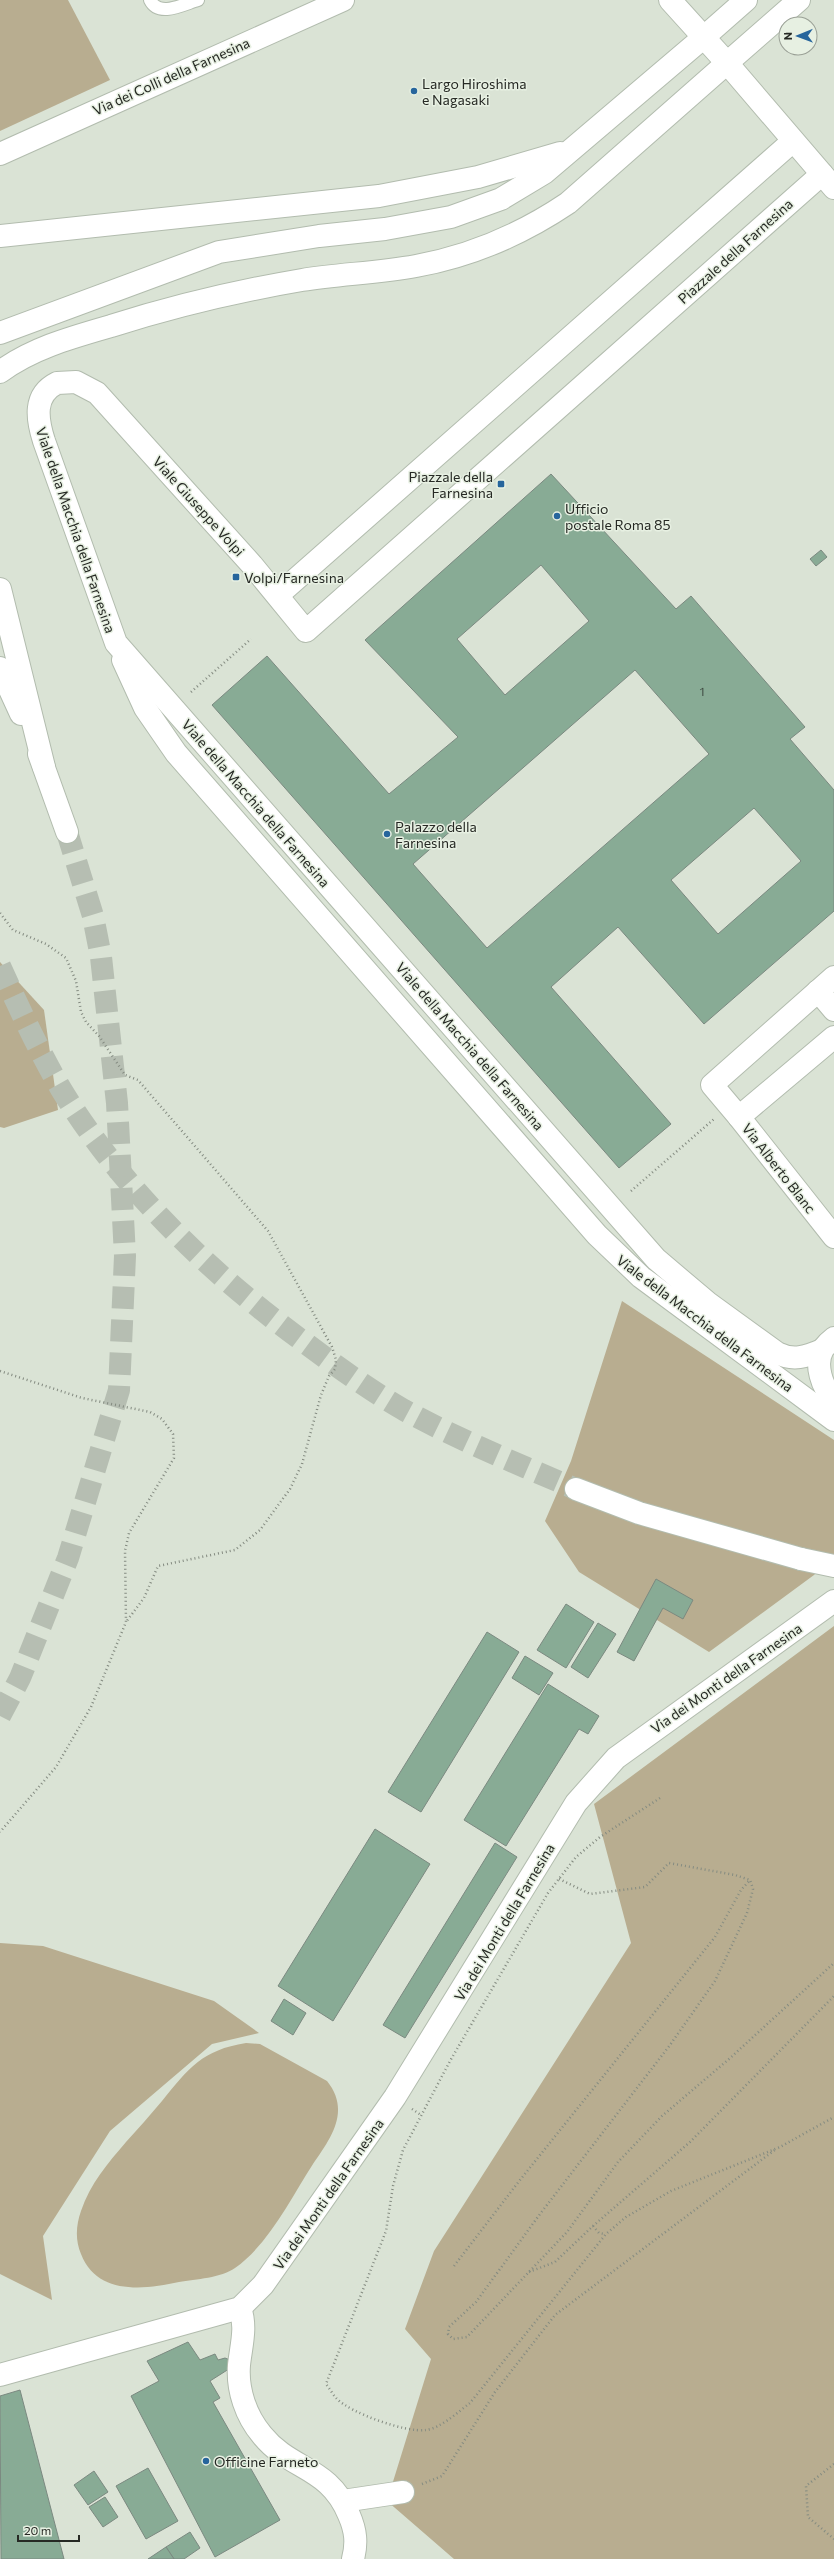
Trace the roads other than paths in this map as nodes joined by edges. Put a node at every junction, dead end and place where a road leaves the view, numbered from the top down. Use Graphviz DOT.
graph roads {
  1 [pos="150,0"];
  2 [pos="198,0"];
  3 [pos="343,0"];
  4 [pos="670,0"];
  5 [pos="746,0"];
  6 [pos="799,0"];
  7 [pos="704,37"];
  8 [pos="727,62"];
  9 [pos="793,141"];
  10 [pos="578,146"];
  11 [pos="0,154"];
  12 [pos="828,181"];
  13 [pos="0,236"];
  14 [pos="0,333"];
  15 [pos="0,372"];
  16 [pos="106,400"];
  17 [pos="0,589"];
  18 [pos="278,595"];
  19 [pos="306,631"];
  20 [pos="116,643"];
  21 [pos="0,668"];
  22 [pos="44,767"];
  23 [pos="67,832"];
  24 [pos="834,977"];
  25 [pos="818,991"];
  26 [pos="834,1010"];
  27 [pos="834,1038"];
  28 [pos="735,1111"];
  29 [pos="553,1142"];
  30 [pos="597,1235"];
  31 [pos="834,1237"];
  32 [pos="828,1344"];
  33 [pos="834,1399"];
  34 [pos="834,1420"];
  35 [pos="576,1489"];
  36 [pos="801,1558"];
  37 [pos="834,1558"];
  38 [pos="834,1566"];
  39 [pos="834,1602"];
  40 [pos="240,2308"];
  41 [pos="0,2375"];
  42 [pos="403,2492"];
  43 [pos="343,2501"];
  44 [pos="353,2559"];
  1 -- 2 [label="lane"];
  3 -- 11 [label="main road, Via dei Colli della Farnesina"];
  4 -- 7 [label="main road"];
  5 -- 7 [label="main road"];
  6 -- 8 [label="main road"];
  7 -- 8 [label="main road, Piazzale della Farnesina"];
  7 -- 10 [label="main road"];
  8 -- 9 [label="main road, Piazzale della Farnesina"];
  8 -- 15 [label="main road"];
  9 -- 12 [label="main road, Piazzale della Farnesina"];
  9 -- 18 [label="main road"];
  10 -- 13 [label="main road"];
  10 -- 14 [label="main road"];
  12 -- 19 [label="main road, Piazzale della Farnesina"];
  16 -- 18 [label="main road, Viale Giuseppe Volpi"];
  16 -- 20 [label="main road, Viale della Macchia della Farnesina"];
  17 -- 22 [label="main road"];
  18 -- 19 [label="main road, Viale Giuseppe Volpi"];
  20 -- 29 [label="main road, Viale della Macchia della Farnesina"];
  20 -- 30 [label="main road, Viale della Macchia della Farnesina"];
  21 -- 22 [label="main road"];
  22 -- 23 [label="main road"];
  24 -- 25 [label="main road"];
  25 -- 26 [label="main road"];
  25 -- 28 [label="main road"];
  27 -- 28 [label="main road"];
  28 -- 31 [label="main road, Via Alberto Blanc"];
  29 -- 30 [label="main road"];
  29 -- 32 [label="main road, Viale della Macchia della Farnesina"];
  30 -- 34 [label="main road, Viale della Macchia della Farnesina"];
  32 -- 33 [label="main road, Viale della Macchia della Farnesina"];
  35 -- 36 [label="main road"];
  36 -- 37 [label="main road"];
  36 -- 38 [label="main road"];
  39 -- 40 [label="main road, Via dei Monti della Farnesina"];
  40 -- 41 [label="main road, Via dei Monti della Farnesina"];
  40 -- 43 [label="main road"];
  42 -- 43 [label="main road"];
  43 -- 44 [label="main road"];
}
